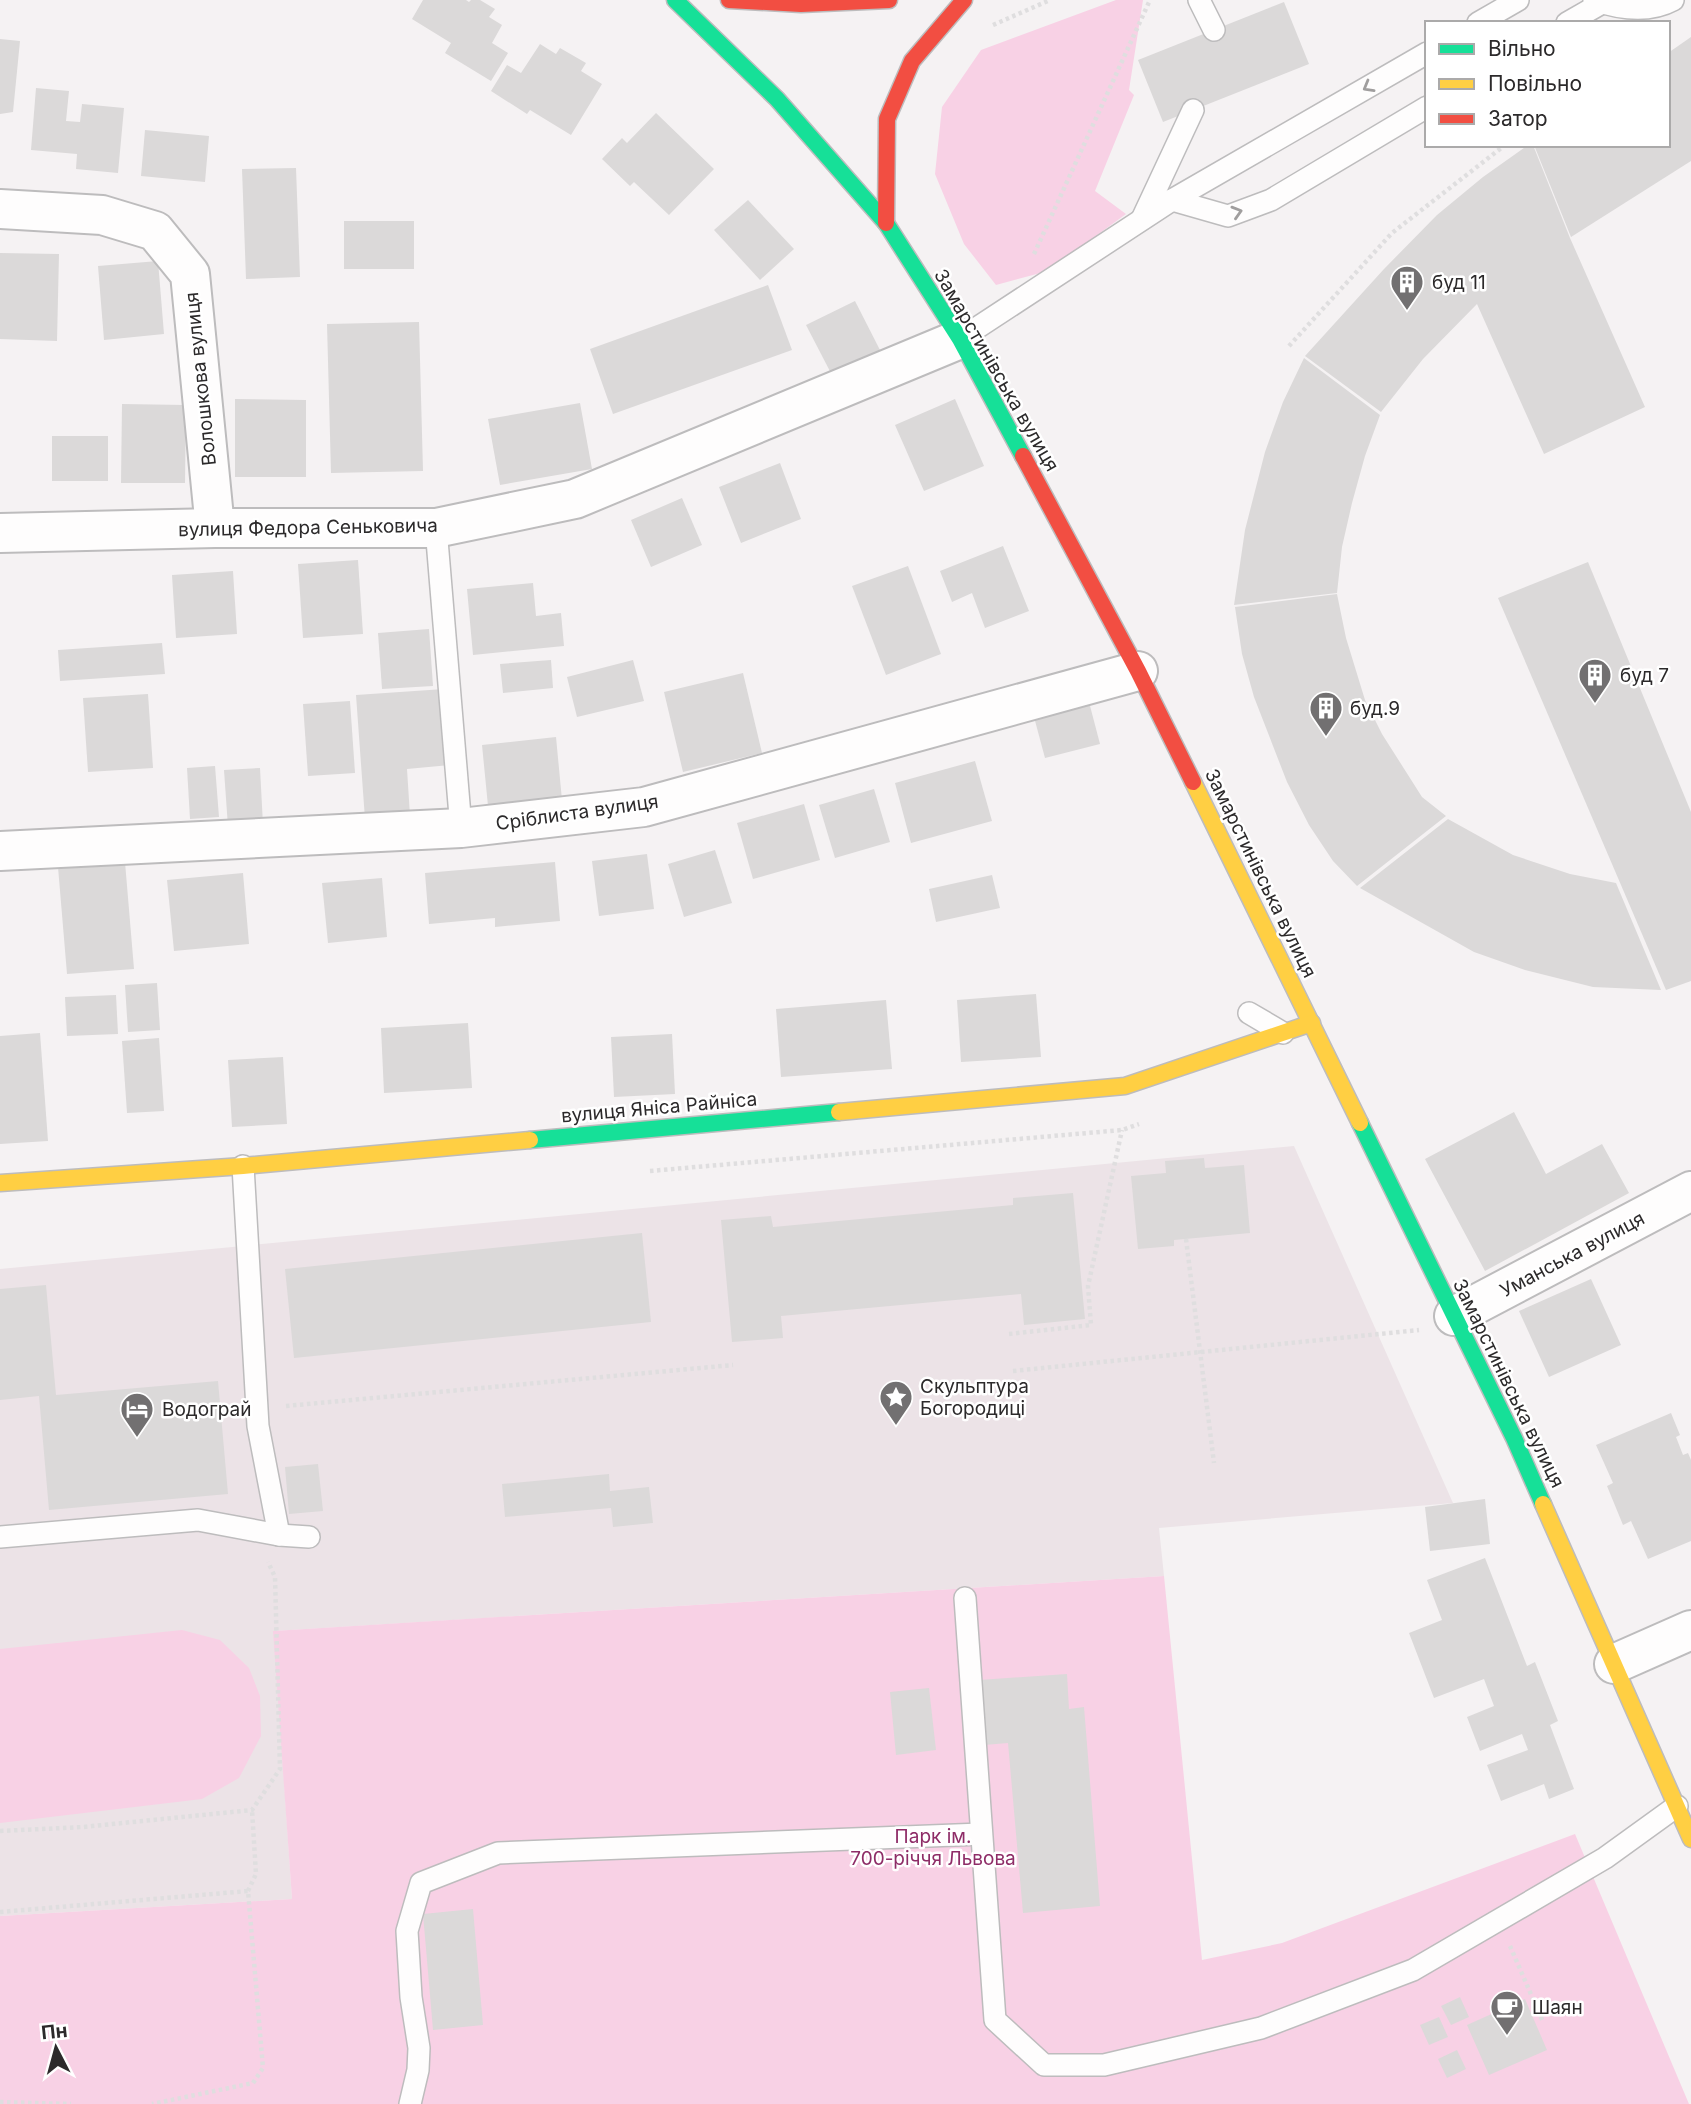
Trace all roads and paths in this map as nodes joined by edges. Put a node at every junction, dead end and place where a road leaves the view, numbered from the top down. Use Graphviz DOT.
graph roads {
  1 [pos="676,0"];
  2 [pos="729,0"];
  3 [pos="889,0"];
  4 [pos="964,0"];
  5 [pos="1150,0"];
  6 [pos="1199,0"];
  7 [pos="1518,0"];
  8 [pos="1673,0"];
  9 [pos="1598,1"];
  10 [pos="1481,21"];
  11 [pos="1570,21"];
  12 [pos="1214,30"];
  13 [pos="1425,53"];
  14 [pos="1425,108"];
  15 [pos="1193,110"];
  16 [pos="1502,147"];
  17 [pos="1172,200"];
  18 [pos="0,209"];
  19 [pos="1141,221"];
  20 [pos="887,223"];
  21 [pos="1009,307"];
  22 [pos="960,340"];
  23 [pos="1289,346"];
  24 [pos="215,528"];
  25 [pos="436,528"];
  26 [pos="0,533"];
  27 [pos="1138,671"];
  28 [pos="461,828"];
  29 [pos="0,851"];
  30 [pos="1250,1013"];
  31 [pos="1312,1023"];
  32 [pos="1283,1033"];
  33 [pos="1122,1130"];
  34 [pos="243,1167"];
  35 [pos="0,1183"];
  36 [pos="1691,1191"];
  37 [pos="1186,1239"];
  38 [pos="1442,1322"];
  39 [pos="1009,1334"];
  40 [pos="1199,1352"];
  41 [pos="733,1365"];
  42 [pos="1013,1371"];
  43 [pos="257,1408"];
  44 [pos="1213,1462"];
  45 [pos="251,1530"];
  46 [pos="279,1535"];
  47 [pos="0,1537"];
  48 [pos="309,1537"];
  49 [pos="965,1598"];
  50 [pos="1691,1630"];
  51 [pos="1614,1664"];
  52 [pos="1676,1806"];
  53 [pos="252,1810"];
  54 [pos="0,1831"];
  55 [pos="981,1835"];
  56 [pos="1691,1839"];
  57 [pos="248,1891"];
  58 [pos="0,1912"];
  59 [pos="1499,1920"];
  60 [pos="1543,2022"];
  61 [pos="0,2102"];
  62 [pos="71,2104"];
  63 [pos="152,2104"];
  64 [pos="410,2104"];
  1 -- 20 [label="main road, Замарстинівська вулиця"];
  2 -- 3 [label="main road"];
  4 -- 20 [label="main road"];
  5 -- 21 [label="path"];
  6 -- 12 [label="lane"];
  7 -- 10 [label="lane"];
  8 -- 9 [label="lane"];
  9 -- 11 [label="lane"];
  13 -- 17 [label="lane, one-way"];
  17 -- 14 [label="lane, one-way"];
  15 -- 19 [label="lane"];
  16 -- 23 [label="path"];
  17 -- 19 [label="lane"];
  18 -- 24 [label="street, Волошкова вулиця"];
  19 -- 21 [label="lane"];
  20 -- 22 [label="main road, Замарстинівська вулиця"];
  21 -- 22 [label="lane"];
  22 -- 25 [label="street, вулиця Федора Сеньковича"];
  22 -- 27 [label="main road, Замарстинівська вулиця"];
  24 -- 25 [label="street, вулиця Федора Сеньковича"];
  24 -- 26 [label="street, вулиця Федора Сеньковича"];
  25 -- 28 [label="lane"];
  27 -- 28 [label="street, Сріблиста вулиця"];
  27 -- 31 [label="main road, Замарстинівська вулиця"];
  28 -- 29 [label="street, Сріблиста вулиця"];
  30 -- 32 [label="lane"];
  31 -- 32 [label="main road, вулиця Яніса Райніса"];
  31 -- 38 [label="main road, Замарстинівська вулиця"];
  32 -- 34 [label="main road, вулиця Яніса Райніса"];
  33 -- 39 [label="path"];
  34 -- 35 [label="main road, вулиця Яніса Райніса"];
  34 -- 43 [label="lane"];
  36 -- 38 [label="street, Уманська вулиця"];
  37 -- 40 [label="path"];
  38 -- 40 [label="path"];
  38 -- 51 [label="main road, Замарстинівська вулиця"];
  40 -- 42 [label="path"];
  40 -- 44 [label="path"];
  41 -- 43 [label="path"];
  43 -- 46 [label="lane"];
  45 -- 46 [label="lane"];
  45 -- 47 [label="lane"];
  45 -- 53 [label="path"];
  46 -- 48 [label="lane"];
  49 -- 55 [label="lane"];
  50 -- 51 [label="street"];
  51 -- 52 [label="main road, Замарстинівська вулиця"];
  52 -- 56 [label="main road, Замарстинівська вулиця"];
  52 -- 59 [label="lane"];
  53 -- 54 [label="path"];
  53 -- 57 [label="path"];
  55 -- 59 [label="lane"];
  55 -- 64 [label="lane"];
  57 -- 58 [label="path"];
  57 -- 63 [label="path"];
  59 -- 60 [label="path"];
  61 -- 62 [label="path"];
}
